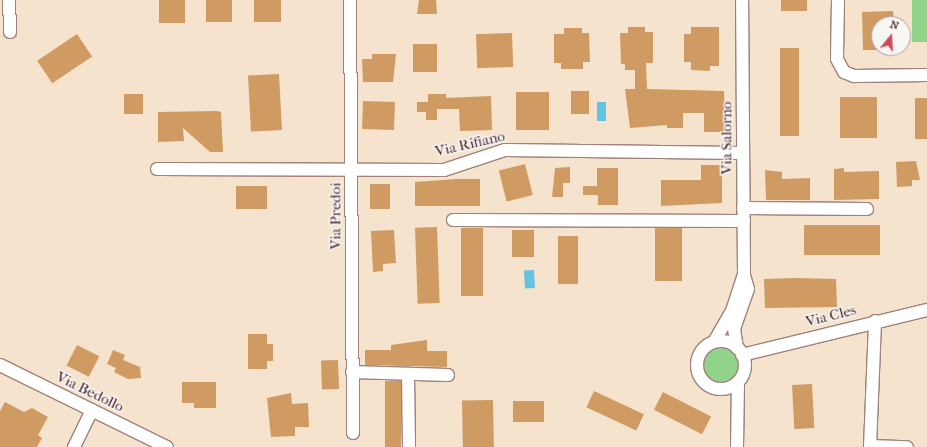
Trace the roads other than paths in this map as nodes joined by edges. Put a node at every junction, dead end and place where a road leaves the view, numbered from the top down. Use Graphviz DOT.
graph roads {
  1 [pos="10,0"];
  2 [pos="350,0"];
  3 [pos="742,0"];
  4 [pos="838,0"];
  5 [pos="10,32"];
  6 [pos="927,75"];
  7 [pos="743,153"];
  8 [pos="157,169"];
  9 [pos="352,170"];
  10 [pos="743,208"];
  11 [pos="867,209"];
  12 [pos="453,220"];
  13 [pos="744,221"];
  14 [pos="744,275"];
  15 [pos="927,310"];
  16 [pos="875,321"];
  17 [pos="714,342"];
  18 [pos="740,351"];
  19 [pos="0,366"];
  20 [pos="352,372"];
  21 [pos="408,374"];
  22 [pos="448,375"];
  23 [pos="738,382"];
  24 [pos="715,388"];
  25 [pos="92,410"];
  26 [pos="737,418"];
  27 [pos="352,433"];
  28 [pos="74,447"];
  29 [pos="167,447"];
  30 [pos="408,447"];
  31 [pos="736,447"];
  32 [pos="870,447"];
  33 [pos="907,447"];
  1 -- 5 [label="street"];
  2 -- 9 [label="street, Via Predoi"];
  3 -- 7 [label="street, Via Salorno"];
  4 -- 6 [label="street"];
  7 -- 9 [label="street, Via Rifiano"];
  7 -- 10 [label="street, Via Salorno"];
  8 -- 9 [label="street, Via Rifiano"];
  9 -- 20 [label="street, Via Predoi"];
  10 -- 11 [label="street"];
  10 -- 13 [label="street, Via Salorno"];
  12 -- 13 [label="street"];
  13 -- 14 [label="street, Via Salorno"];
  14 -- 17 [label="street, Via Salorno"];
  14 -- 18 [label="street, Via Salorno"];
  15 -- 16 [label="street, Via Cles"];
  16 -- 18 [label="street, Via Cles"];
  16 -- 32 [label="street"];
  17 -- 18 [label="street"];
  17 -- 24 [label="street"];
  18 -- 23 [label="street"];
  19 -- 25 [label="street, Via Bedollo"];
  20 -- 21 [label="street"];
  20 -- 27 [label="street, Via Predoi"];
  21 -- 22 [label="street"];
  21 -- 30 [label="street"];
  23 -- 24 [label="street"];
  23 -- 26 [label="street"];
  24 -- 26 [label="street"];
  25 -- 28 [label="street"];
  25 -- 29 [label="street, Via Bedollo"];
  26 -- 31 [label="street"];
  32 -- 33 [label="street"];
}
